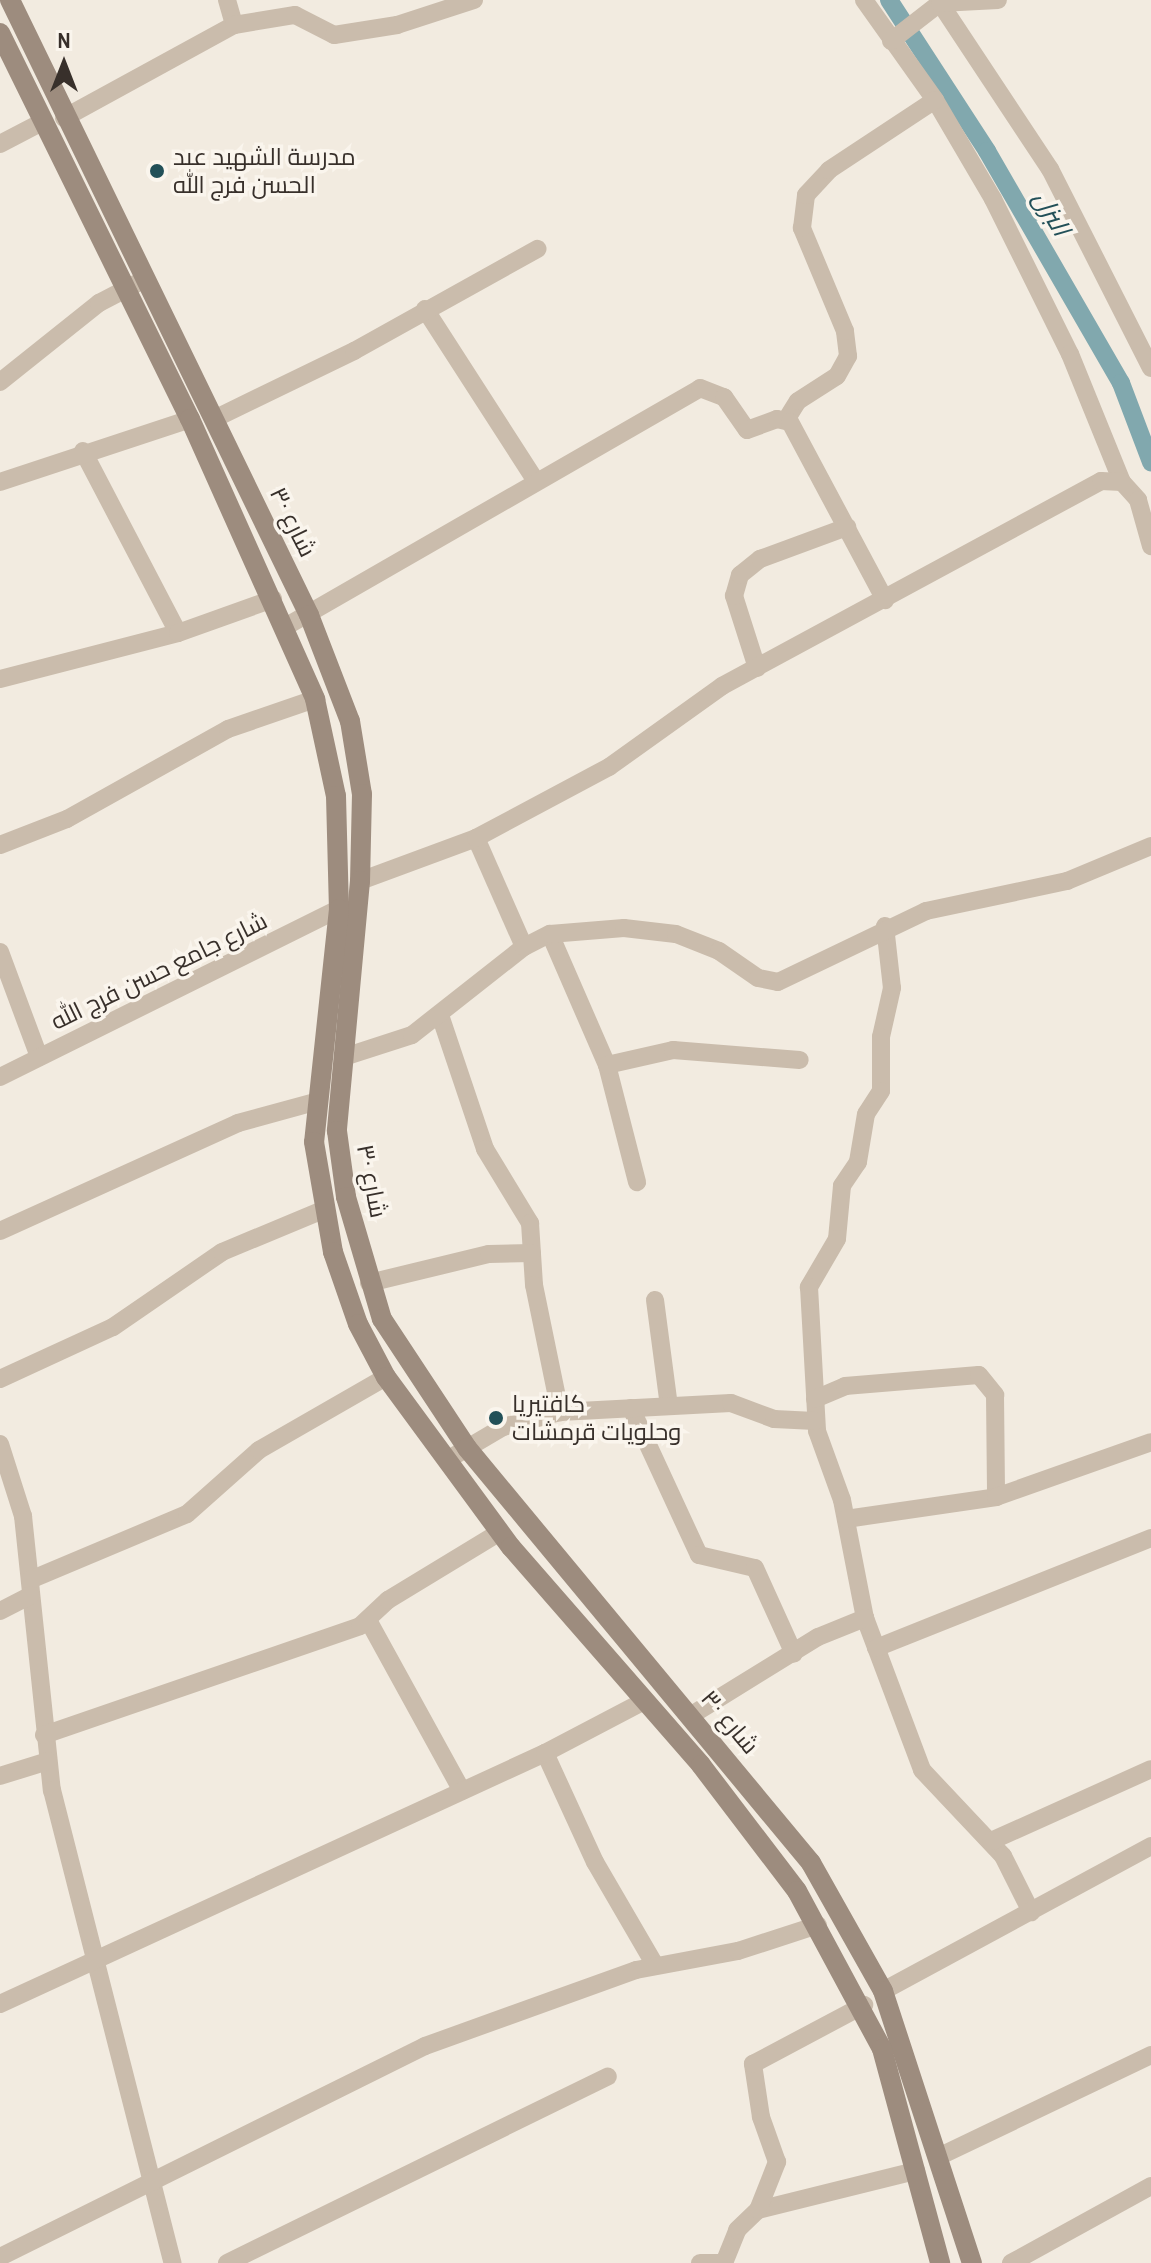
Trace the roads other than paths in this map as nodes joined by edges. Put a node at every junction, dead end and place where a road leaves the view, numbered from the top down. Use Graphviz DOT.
graph roads {
  1 [pos="10,0"];
  2 [pos="227,0"];
  3 [pos="410,0"];
  4 [pos="474,0"];
  5 [pos="864,0"];
  6 [pos="998,0"];
  7 [pos="939,2"];
  8 [pos="418,17"];
  9 [pos="234,25"];
  10 [pos="0,33"];
  11 [pos="891,41"];
  12 [pos="935,100"];
  13 [pos="64,118"];
  14 [pos="42,122"];
  15 [pos="0,144"];
  16 [pos="537,249"];
  17 [pos="145,279"];
  18 [pos="123,290"];
  19 [pos="425,309"];
  20 [pos="1151,368"];
  21 [pos="0,382"];
  22 [pos="190,419"];
  23 [pos="214,419"];
  24 [pos="786,420"];
  25 [pos="83,451"];
  26 [pos="536,481"];
  27 [pos="0,482"];
  28 [pos="1122,482"];
  29 [pos="847,527"];
  30 [pos="1151,546"];
  31 [pos="273,599"];
  32 [pos="885,600"];
  33 [pos="309,615"];
  34 [pos="285,627"];
  35 [pos="178,633"];
  36 [pos="757,668"];
  37 [pos="0,679"];
  38 [pos="315,699"];
  39 [pos="476,838"];
  40 [pos="0,845"];
  41 [pos="1151,846"];
  42 [pos="360,881"];
  43 [pos="339,909"];
  44 [pos="885,926"];
  45 [pos="550,934"];
  46 [pos="524,947"];
  47 [pos="0,952"];
  48 [pos="441,1018"];
  49 [pos="39,1057"];
  50 [pos="344,1057"];
  51 [pos="800,1060"];
  52 [pos="607,1065"];
  53 [pos="0,1077"];
  54 [pos="315,1102"];
  55 [pos="637,1182"];
  56 [pos="323,1210"];
  57 [pos="0,1231"];
  58 [pos="532,1253"];
  59 [pos="369,1283"];
  60 [pos="655,1300"];
  61 [pos="386,1377"];
  62 [pos="0,1379"];
  63 [pos="815,1399"];
  64 [pos="669,1406"];
  65 [pos="631,1408"];
  66 [pos="560,1412"];
  67 [pos="815,1421"];
  68 [pos="1151,1442"];
  69 [pos="0,1444"];
  70 [pos="467,1448"];
  71 [pos="447,1460"];
  72 [pos="996,1497"];
  73 [pos="846,1519"];
  74 [pos="500,1532"];
  75 [pos="1151,1538"];
  76 [pos="30,1588"];
  77 [pos="0,1611"];
  78 [pos="865,1618"];
  79 [pos="368,1620"];
  80 [pos="876,1648"];
  81 [pos="794,1654"];
  82 [pos="644,1701"];
  83 [pos="690,1716"];
  84 [pos="44,1735"];
  85 [pos="545,1753"];
  86 [pos="48,1761"];
  87 [pos="1151,1769"];
  88 [pos="0,1776"];
  89 [pos="462,1791"];
  90 [pos="776,1817"];
  91 [pos="757,1832"];
  92 [pos="991,1841"];
  93 [pos="1151,1846"];
  94 [pos="1031,1912"];
  95 [pos="818,1925"];
  96 [pos="95,1965"];
  97 [pos="655,1965"];
  98 [pos="883,1991"];
  99 [pos="0,2004"];
  100 [pos="864,2005"];
  101 [pos="1151,2055"];
  102 [pos="608,2076"];
  103 [pos="938,2157"];
  104 [pos="916,2171"];
  105 [pos="149,2182"];
  106 [pos="1151,2186"];
  107 [pos="758,2210"];
  108 [pos="0,2257"];
  109 [pos="173,2263"];
  110 [pos="227,2263"];
  111 [pos="700,2263"];
  112 [pos="721,2263"];
  113 [pos="940,2263"];
  114 [pos="972,2263"];
  115 [pos="1011,2263"];
  1 -- 13 [label="street, شارع ٣٠"];
  2 -- 9 [label="street"];
  3 -- 8 [label="street"];
  4 -- 8 [label="street"];
  5 -- 11 [label="street"];
  6 -- 7 [label="street"];
  7 -- 11 [label="street"];
  7 -- 20 [label="street"];
  8 -- 9 [label="street"];
  9 -- 13 [label="street"];
  10 -- 14 [label="street, شارع ٣٠"];
  11 -- 12 [label="street"];
  12 -- 24 [label="street"];
  12 -- 28 [label="street"];
  13 -- 17 [label="street, شارع ٣٠"];
  14 -- 15 [label="street"];
  14 -- 18 [label="street, شارع ٣٠"];
  16 -- 19 [label="street"];
  17 -- 18 [label="street"];
  17 -- 23 [label="street, شارع ٣٠"];
  18 -- 21 [label="street"];
  18 -- 22 [label="street, شارع ٣٠"];
  19 -- 23 [label="street"];
  19 -- 26 [label="street"];
  22 -- 25 [label="street"];
  22 -- 31 [label="street, شارع ٣٠"];
  23 -- 33 [label="street, شارع ٣٠"];
  24 -- 26 [label="street"];
  24 -- 29 [label="street"];
  25 -- 27 [label="street"];
  25 -- 35 [label="street"];
  26 -- 33 [label="street"];
  28 -- 30 [label="street"];
  28 -- 32 [label="street"];
  29 -- 32 [label="street"];
  29 -- 36 [label="street"];
  31 -- 34 [label="street, شارع ٣٠"];
  31 -- 35 [label="street"];
  32 -- 36 [label="street"];
  33 -- 34 [label="street"];
  33 -- 42 [label="street, شارع ٣٠"];
  34 -- 38 [label="street, شارع ٣٠"];
  35 -- 37 [label="street"];
  36 -- 39 [label="street"];
  38 -- 40 [label="street"];
  38 -- 43 [label="street, شارع ٣٠"];
  39 -- 42 [label="street"];
  39 -- 46 [label="street"];
  41 -- 44 [label="street"];
  42 -- 50 [label="street, شارع ٣٠"];
  43 -- 49 [label="street, شارع جامع حسن فرج الله"];
  43 -- 54 [label="street, شارع ٣٠"];
  44 -- 45 [label="street"];
  44 -- 63 [label="street"];
  45 -- 46 [label="street"];
  45 -- 52 [label="street"];
  46 -- 48 [label="street"];
  47 -- 49 [label="street"];
  48 -- 50 [label="street"];
  48 -- 58 [label="street"];
  49 -- 53 [label="street, شارع جامع حسن فرج الله"];
  50 -- 59 [label="street, شارع ٣٠"];
  51 -- 52 [label="street"];
  52 -- 55 [label="street"];
  54 -- 56 [label="street, شارع ٣٠"];
  54 -- 57 [label="street"];
  56 -- 61 [label="street, شارع ٣٠"];
  56 -- 62 [label="street"];
  58 -- 59 [label="street"];
  58 -- 66 [label="street"];
  59 -- 70 [label="street, شارع ٣٠"];
  60 -- 64 [label="street"];
  61 -- 71 [label="street, شارع ٣٠"];
  61 -- 76 [label="street"];
  63 -- 67 [label="street"];
  63 -- 72 [label="street"];
  64 -- 65 [label="street"];
  64 -- 67 [label="street"];
  65 -- 66 [label="street"];
  65 -- 81 [label="street"];
  66 -- 70 [label="street"];
  67 -- 73 [label="street"];
  68 -- 72 [label="street"];
  69 -- 76 [label="street"];
  70 -- 71 [label="street"];
  70 -- 83 [label="street, شارع ٣٠"];
  71 -- 74 [label="street, شارع ٣٠"];
  72 -- 73 [label="street"];
  73 -- 78 [label="street"];
  74 -- 79 [label="street"];
  74 -- 82 [label="street, شارع ٣٠"];
  75 -- 80 [label="street"];
  76 -- 77 [label="street"];
  76 -- 84 [label="street"];
  78 -- 80 [label="street"];
  78 -- 81 [label="street"];
  79 -- 84 [label="street"];
  79 -- 89 [label="street"];
  80 -- 92 [label="street"];
  81 -- 83 [label="street"];
  82 -- 85 [label="street"];
  82 -- 91 [label="street, شارع ٣٠"];
  83 -- 90 [label="street, شارع ٣٠"];
  84 -- 86 [label="street"];
  85 -- 89 [label="street"];
  85 -- 97 [label="street"];
  86 -- 88 [label="street"];
  86 -- 96 [label="street"];
  87 -- 92 [label="street"];
  89 -- 96 [label="street"];
  90 -- 91 [label="street"];
  90 -- 98 [label="street, شارع ٣٠"];
  91 -- 95 [label="street, شارع ٣٠"];
  92 -- 94 [label="street"];
  93 -- 94 [label="street"];
  94 -- 98 [label="street"];
  95 -- 97 [label="street"];
  95 -- 100 [label="street, شارع ٣٠"];
  96 -- 99 [label="street"];
  96 -- 105 [label="street"];
  97 -- 105 [label="street"];
  98 -- 103 [label="street, شارع ٣٠"];
  100 -- 104 [label="street, شارع ٣٠"];
  100 -- 107 [label="street"];
  101 -- 103 [label="street"];
  102 -- 110 [label="street"];
  103 -- 114 [label="street, شارع ٣٠"];
  104 -- 107 [label="street"];
  104 -- 113 [label="street, شارع ٣٠"];
  105 -- 108 [label="street"];
  105 -- 109 [label="street"];
  106 -- 115 [label="street"];
  107 -- 112 [label="street"];
  111 -- 112 [label="street"];
}
